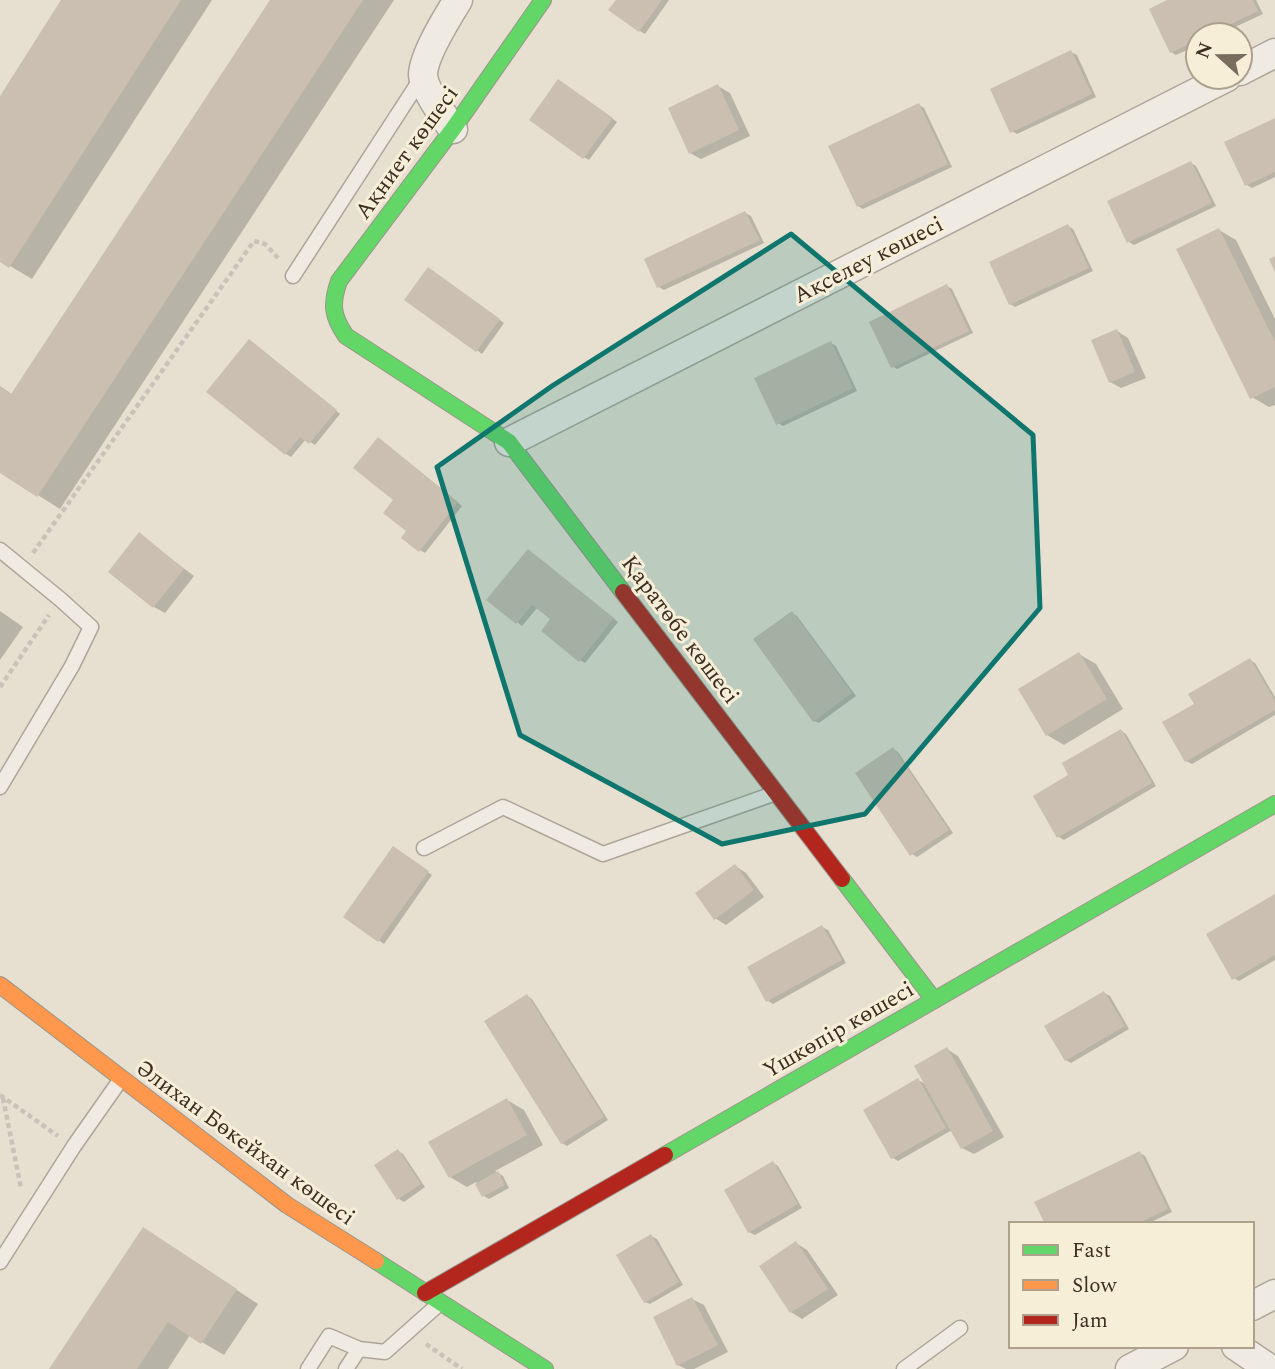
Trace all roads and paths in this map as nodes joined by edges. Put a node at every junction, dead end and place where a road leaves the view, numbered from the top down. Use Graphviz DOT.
graph roads {
  1 [pos="458,0"];
  2 [pos="543,0"];
  3 [pos="1275,53"];
  4 [pos="1254,64"];
  5 [pos="423,75"];
  6 [pos="1199,91"];
  7 [pos="453,129"];
  8 [pos="293,276"];
  9 [pos="346,336"];
  10 [pos="509,442"];
  11 [pos="0,550"];
  12 [pos="22,568"];
  13 [pos="60,599"];
  14 [pos="0,687"];
  15 [pos="0,787"];
  16 [pos="777,792"];
  17 [pos="1275,804"];
  18 [pos="424,848"];
  19 [pos="0,985"];
  20 [pos="934,1000"];
  21 [pos="121,1079"];
  22 [pos="2,1096"];
  23 [pos="74,1146"];
  24 [pos="27,1220"];
  25 [pos="0,1262"];
  26 [pos="425,1293"];
  27 [pos="1275,1294"];
  28 [pos="441,1303"];
  29 [pos="1254,1305"];
  30 [pos="960,1328"];
  31 [pos="408,1332"];
  32 [pos="1239,1348"];
  33 [pos="359,1349"];
  34 [pos="308,1369"];
  35 [pos="346,1369"];
  36 [pos="462,1369"];
  37 [pos="545,1369"];
  38 [pos="904,1369"];
  39 [pos="1270,1369"];
  1 -- 5 [label="street"];
  2 -- 7 [label="street, Ақниет көшесі"];
  3 -- 4 [label="street"];
  5 -- 7 [label="street"];
  5 -- 8 [label="lane"];
  6 -- 10 [label="street, Ақселеу көшесі"];
  7 -- 9 [label="street, Ақниет көшесі"];
  8 -- 12 [label="path"];
  9 -- 10 [label="street, Қаратөбе көшесі"];
  10 -- 16 [label="street, Қаратөбе көшесі"];
  11 -- 12 [label="lane"];
  12 -- 13 [label="lane"];
  13 -- 14 [label="path"];
  13 -- 15 [label="lane"];
  16 -- 18 [label="lane"];
  16 -- 20 [label="street, Қаратөбе көшесі"];
  17 -- 20 [label="street, Үшкөпір көшесі"];
  19 -- 21 [label="street, Әлихан Бөкейхан көшесі"];
  20 -- 26 [label="street, Үшкөпір көшесі"];
  21 -- 23 [label="lane"];
  21 -- 26 [label="street, Әлихан Бөкейхан көшесі"];
  22 -- 23 [label="path"];
  22 -- 24 [label="path"];
  23 -- 24 [label="lane"];
  24 -- 25 [label="lane"];
  26 -- 28 [label="street, Әлихан Бөкейхан көшесі"];
  27 -- 29 [label="street"];
  28 -- 31 [label="lane"];
  28 -- 37 [label="street, Әлихан Бөкейхан көшесі"];
  30 -- 38 [label="lane"];
  31 -- 33 [label="lane"];
  31 -- 36 [label="path"];
  32 -- 39 [label="street"];
  33 -- 34 [label="lane"];
  33 -- 35 [label="lane"];
}
